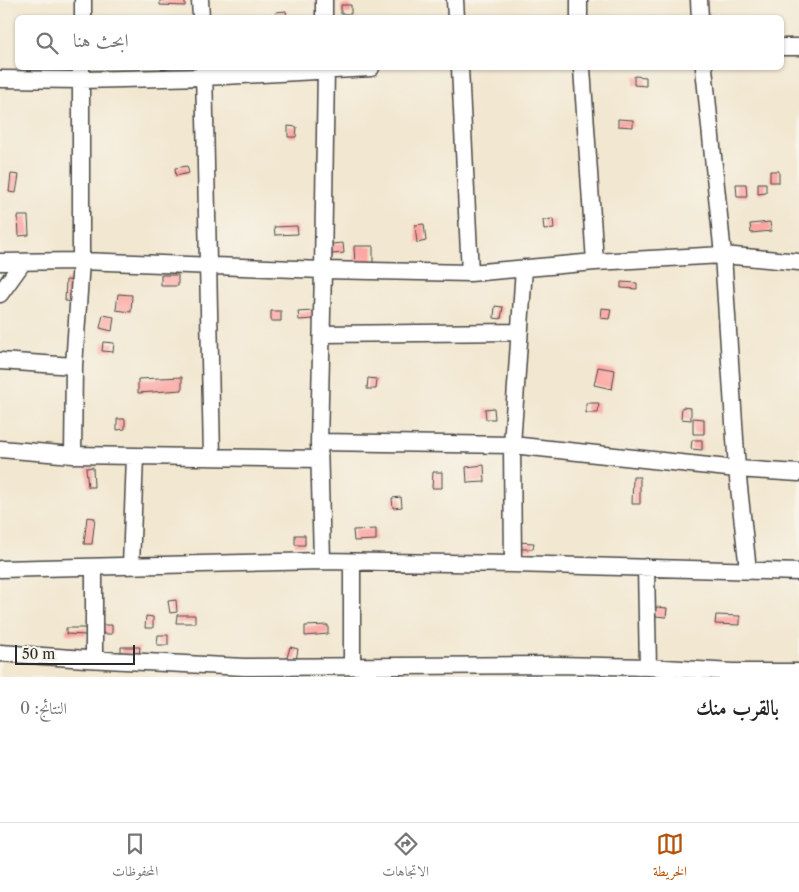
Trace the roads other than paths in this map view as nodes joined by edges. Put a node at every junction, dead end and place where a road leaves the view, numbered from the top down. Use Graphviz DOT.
graph roads {
  1 [pos="84,0"];
  2 [pos="200,0"];
  3 [pos="324,0"];
  4 [pos="454,0"];
  5 [pos="579,0"];
  6 [pos="698,0"];
  7 [pos="83,15"];
  8 [pos="201,15"];
  9 [pos="324,15"];
  10 [pos="456,15"];
  11 [pos="580,15"];
  12 [pos="700,15"];
  13 [pos="784,47"];
  14 [pos="799,47"];
  15 [pos="265,70"];
  16 [pos="326,70"];
  17 [pos="460,70"];
  18 [pos="582,70"];
  19 [pos="704,70"];
  20 [pos="204,72"];
  21 [pos="81,74"];
  22 [pos="0,79"];
  23 [pos="723,254"];
  24 [pos="81,261"];
  25 [pos="0,262"];
  26 [pos="23,262"];
  27 [pos="595,262"];
  28 [pos="799,262"];
  29 [pos="209,266"];
  30 [pos="524,268"];
  31 [pos="324,270"];
  32 [pos="470,273"];
  33 [pos="0,294"];
  34 [pos="519,332"];
  35 [pos="322,334"];
  36 [pos="0,361"];
  37 [pos="74,366"];
  38 [pos="319,442"];
  39 [pos="512,445"];
  40 [pos="0,449"];
  41 [pos="73,455"];
  42 [pos="135,456"];
  43 [pos="212,456"];
  44 [pos="319,459"];
  45 [pos="738,469"];
  46 [pos="799,473"];
  47 [pos="322,562"];
  48 [pos="352,562"];
  49 [pos="513,564"];
  50 [pos="132,566"];
  51 [pos="94,567"];
  52 [pos="646,567"];
  53 [pos="0,569"];
  54 [pos="748,570"];
  55 [pos="799,572"];
  56 [pos="0,652"];
  57 [pos="94,659"];
  58 [pos="352,665"];
  59 [pos="648,667"];
  60 [pos="799,672"];
  1 -- 7 [label="street"];
  2 -- 8 [label="street"];
  3 -- 9 [label="street"];
  4 -- 10 [label="street"];
  5 -- 11 [label="street"];
  6 -- 12 [label="street"];
  13 -- 14 [label="street"];
  15 -- 20 [label="street"];
  16 -- 31 [label="street"];
  17 -- 32 [label="street"];
  18 -- 27 [label="street"];
  19 -- 23 [label="street"];
  20 -- 21 [label="street"];
  20 -- 29 [label="street"];
  21 -- 22 [label="street"];
  21 -- 24 [label="street"];
  23 -- 27 [label="street"];
  23 -- 28 [label="street"];
  23 -- 45 [label="street"];
  24 -- 26 [label="street"];
  24 -- 29 [label="street"];
  24 -- 37 [label="street"];
  25 -- 26 [label="street"];
  26 -- 33 [label="street"];
  27 -- 30 [label="street"];
  29 -- 31 [label="street"];
  29 -- 43 [label="street"];
  30 -- 32 [label="street"];
  30 -- 34 [label="street"];
  31 -- 32 [label="street"];
  31 -- 35 [label="street"];
  34 -- 35 [label="street"];
  34 -- 39 [label="street"];
  35 -- 38 [label="street"];
  36 -- 37 [label="street"];
  37 -- 41 [label="street"];
  38 -- 39 [label="street"];
  38 -- 44 [label="street"];
  39 -- 45 [label="street"];
  39 -- 49 [label="street"];
  40 -- 41 [label="street"];
  41 -- 42 [label="street"];
  42 -- 43 [label="street"];
  42 -- 50 [label="street"];
  43 -- 44 [label="street"];
  44 -- 47 [label="street"];
  45 -- 46 [label="street"];
  45 -- 54 [label="street"];
  47 -- 48 [label="street"];
  47 -- 50 [label="street"];
  48 -- 49 [label="street"];
  48 -- 58 [label="street"];
  49 -- 52 [label="street"];
  50 -- 51 [label="street"];
  51 -- 53 [label="street"];
  51 -- 57 [label="street"];
  52 -- 54 [label="street"];
  52 -- 59 [label="street"];
  54 -- 55 [label="street"];
  56 -- 57 [label="street"];
  57 -- 58 [label="street"];
  58 -- 59 [label="street"];
  59 -- 60 [label="street"];
}
